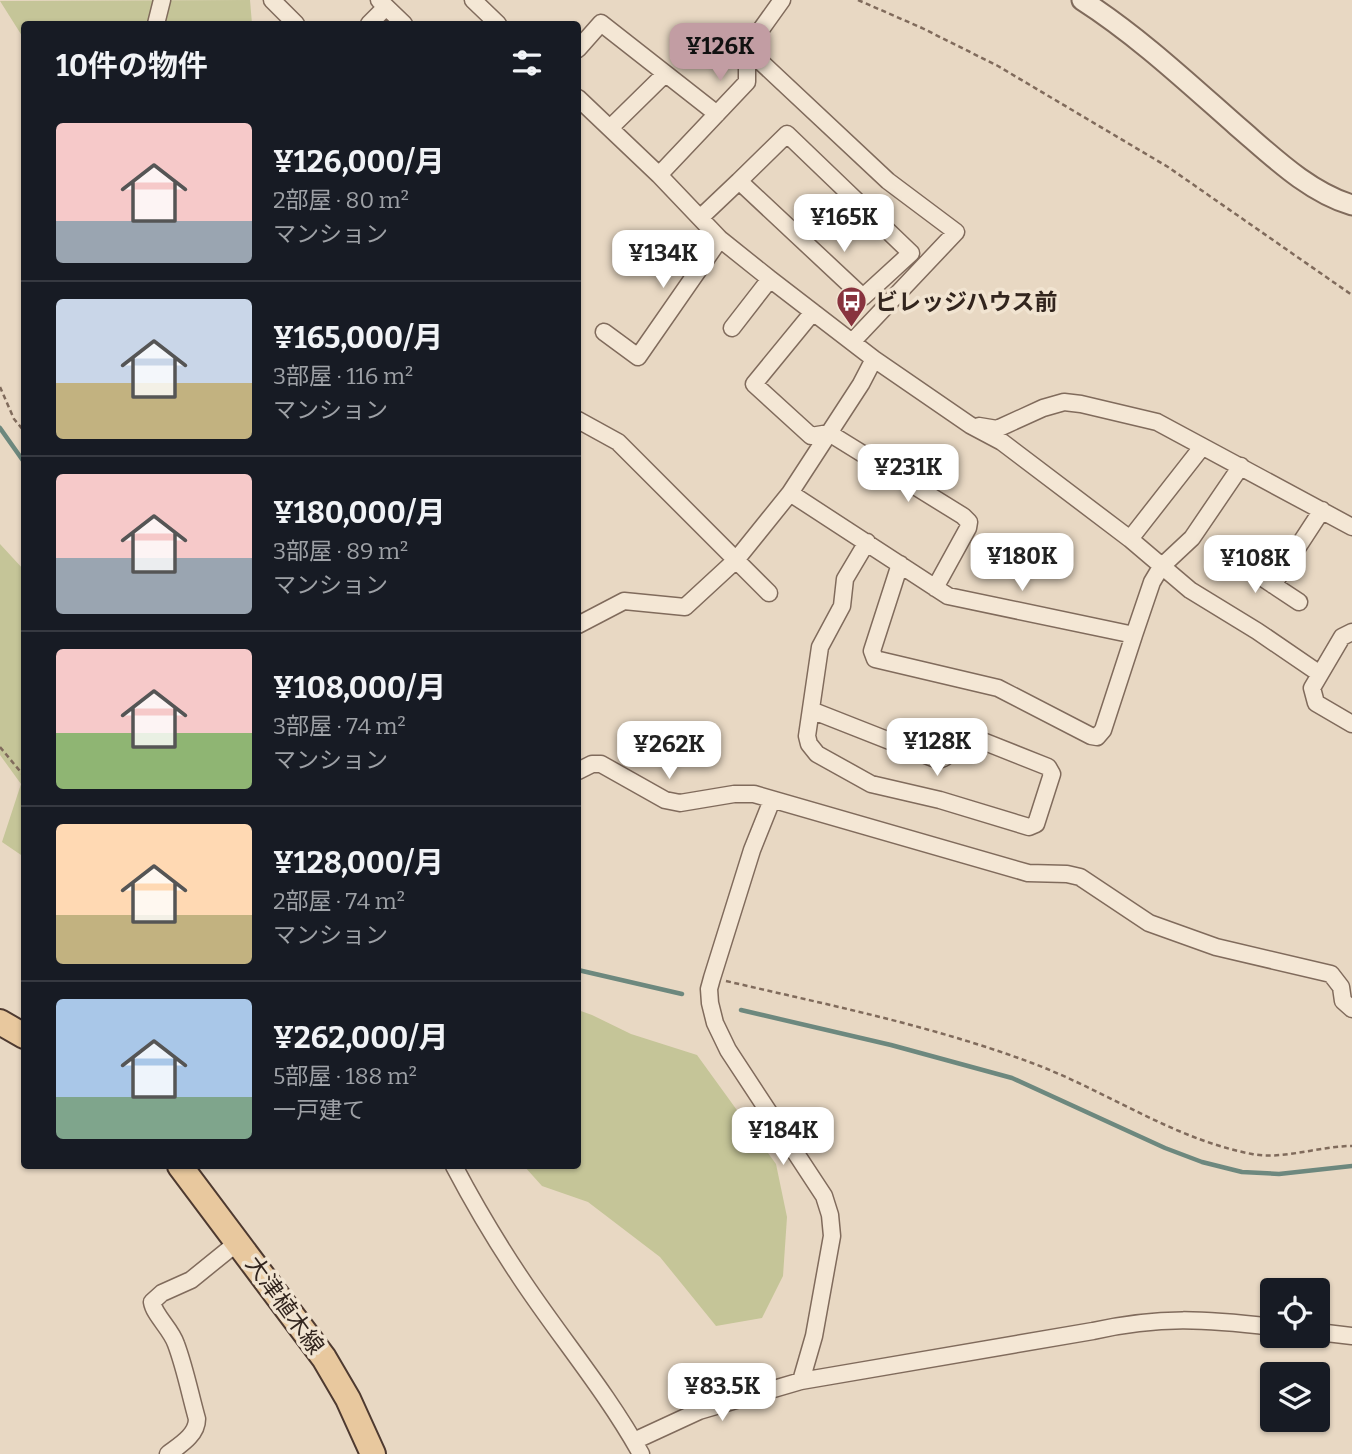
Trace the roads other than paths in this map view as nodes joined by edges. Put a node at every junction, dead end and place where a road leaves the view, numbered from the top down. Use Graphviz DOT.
graph roads {
  1 [pos="162,0"];
  2 [pos="272,0"];
  3 [pos="473,0"];
  4 [pos="782,0"];
  5 [pos="1082,0"];
  6 [pos="383,4"];
  7 [pos="157,21"];
  8 [pos="287,21"];
  9 [pos="371,21"];
  10 [pos="401,21"];
  11 [pos="495,21"];
  12 [pos="581,46"];
  13 [pos="747,49"];
  14 [pos="666,74"];
  15 [pos="581,101"];
  16 [pos="717,114"];
  17 [pos="610,128"];
  18 [pos="659,175"];
  19 [pos="739,181"];
  20 [pos="1352,205"];
  21 [pos="700,218"];
  22 [pos="720,239"];
  23 [pos="770,279"];
  24 [pos="813,312"];
  25 [pos="732,328"];
  26 [pos="604,332"];
  27 [pos="852,342"];
  28 [pos="874,359"];
  29 [pos="581,422"];
  30 [pos="970,425"];
  31 [pos="829,433"];
  32 [pos="1202,447"];
  33 [pos="1241,466"];
  34 [pos="790,493"];
  35 [pos="1322,510"];
  36 [pos="1352,527"];
  37 [pos="1130,540"];
  38 [pos="867,542"];
  39 [pos="1231,557"];
  40 [pos="736,560"];
  41 [pos="900,564"];
  42 [pos="1161,567"];
  43 [pos="1273,585"];
  44 [pos="935,588"];
  45 [pos="769,593"];
  46 [pos="1299,602"];
  47 [pos="581,623"];
  48 [pos="1352,632"];
  49 [pos="1134,635"];
  50 [pos="1320,674"];
  51 [pos="811,710"];
  52 [pos="1352,724"];
  53 [pos="581,770"];
  54 [pos="772,800"];
  55 [pos="1352,1009"];
  56 [pos="0,1022"];
  57 [pos="21,1034"];
  58 [pos="182,1169"];
  59 [pos="456,1169"];
  60 [pos="238,1242"];
  61 [pos="1260,1326"];
  62 [pos="1330,1333"];
  63 [pos="1352,1336"];
  64 [pos="801,1381"];
  65 [pos="637,1447"];
  66 [pos="168,1454"];
  67 [pos="373,1454"];
  1 -- 7 [label="street"];
  2 -- 8 [label="street"];
  3 -- 11 [label="street"];
  4 -- 13 [label="street"];
  5 -- 20 [label="street"];
  6 -- 9 [label="street"];
  6 -- 10 [label="street"];
  12 -- 14 [label="street"];
  13 -- 16 [label="street"];
  13 -- 27 [label="street"];
  14 -- 16 [label="street"];
  14 -- 17 [label="street"];
  15 -- 17 [label="street"];
  16 -- 18 [label="street"];
  17 -- 18 [label="street"];
  18 -- 21 [label="street"];
  19 -- 19 [label="street"];
  19 -- 21 [label="street"];
  21 -- 22 [label="street"];
  22 -- 23 [label="street"];
  22 -- 26 [label="street"];
  23 -- 24 [label="street"];
  23 -- 25 [label="street"];
  24 -- 27 [label="street"];
  24 -- 31 [label="street"];
  27 -- 28 [label="street"];
  28 -- 30 [label="street"];
  28 -- 31 [label="street"];
  29 -- 40 [label="street"];
  30 -- 32 [label="street"];
  30 -- 37 [label="street"];
  31 -- 34 [label="street"];
  31 -- 44 [label="street"];
  32 -- 33 [label="street"];
  32 -- 37 [label="street"];
  33 -- 35 [label="street"];
  33 -- 42 [label="street"];
  34 -- 38 [label="street"];
  34 -- 40 [label="street"];
  35 -- 36 [label="street"];
  35 -- 43 [label="street"];
  37 -- 42 [label="street"];
  38 -- 41 [label="street"];
  38 -- 51 [label="street"];
  39 -- 43 [label="street"];
  40 -- 45 [label="street"];
  40 -- 47 [label="street"];
  41 -- 44 [label="street"];
  41 -- 49 [label="street"];
  42 -- 49 [label="street"];
  42 -- 50 [label="street"];
  43 -- 46 [label="street"];
  44 -- 49 [label="street"];
  48 -- 50 [label="street"];
  50 -- 52 [label="street"];
  51 -- 51 [label="street"];
  53 -- 54 [label="street"];
  54 -- 55 [label="street"];
  54 -- 64 [label="street"];
  56 -- 57 [label="main road"];
  58 -- 60 [label="main road, 大津植木線"];
  59 -- 65 [label="street"];
  60 -- 66 [label="street"];
  60 -- 67 [label="main road, 大津植木線"];
  61 -- 64 [label="street"];
  62 -- 63 [label="street"];
  64 -- 65 [label="street"];
}
